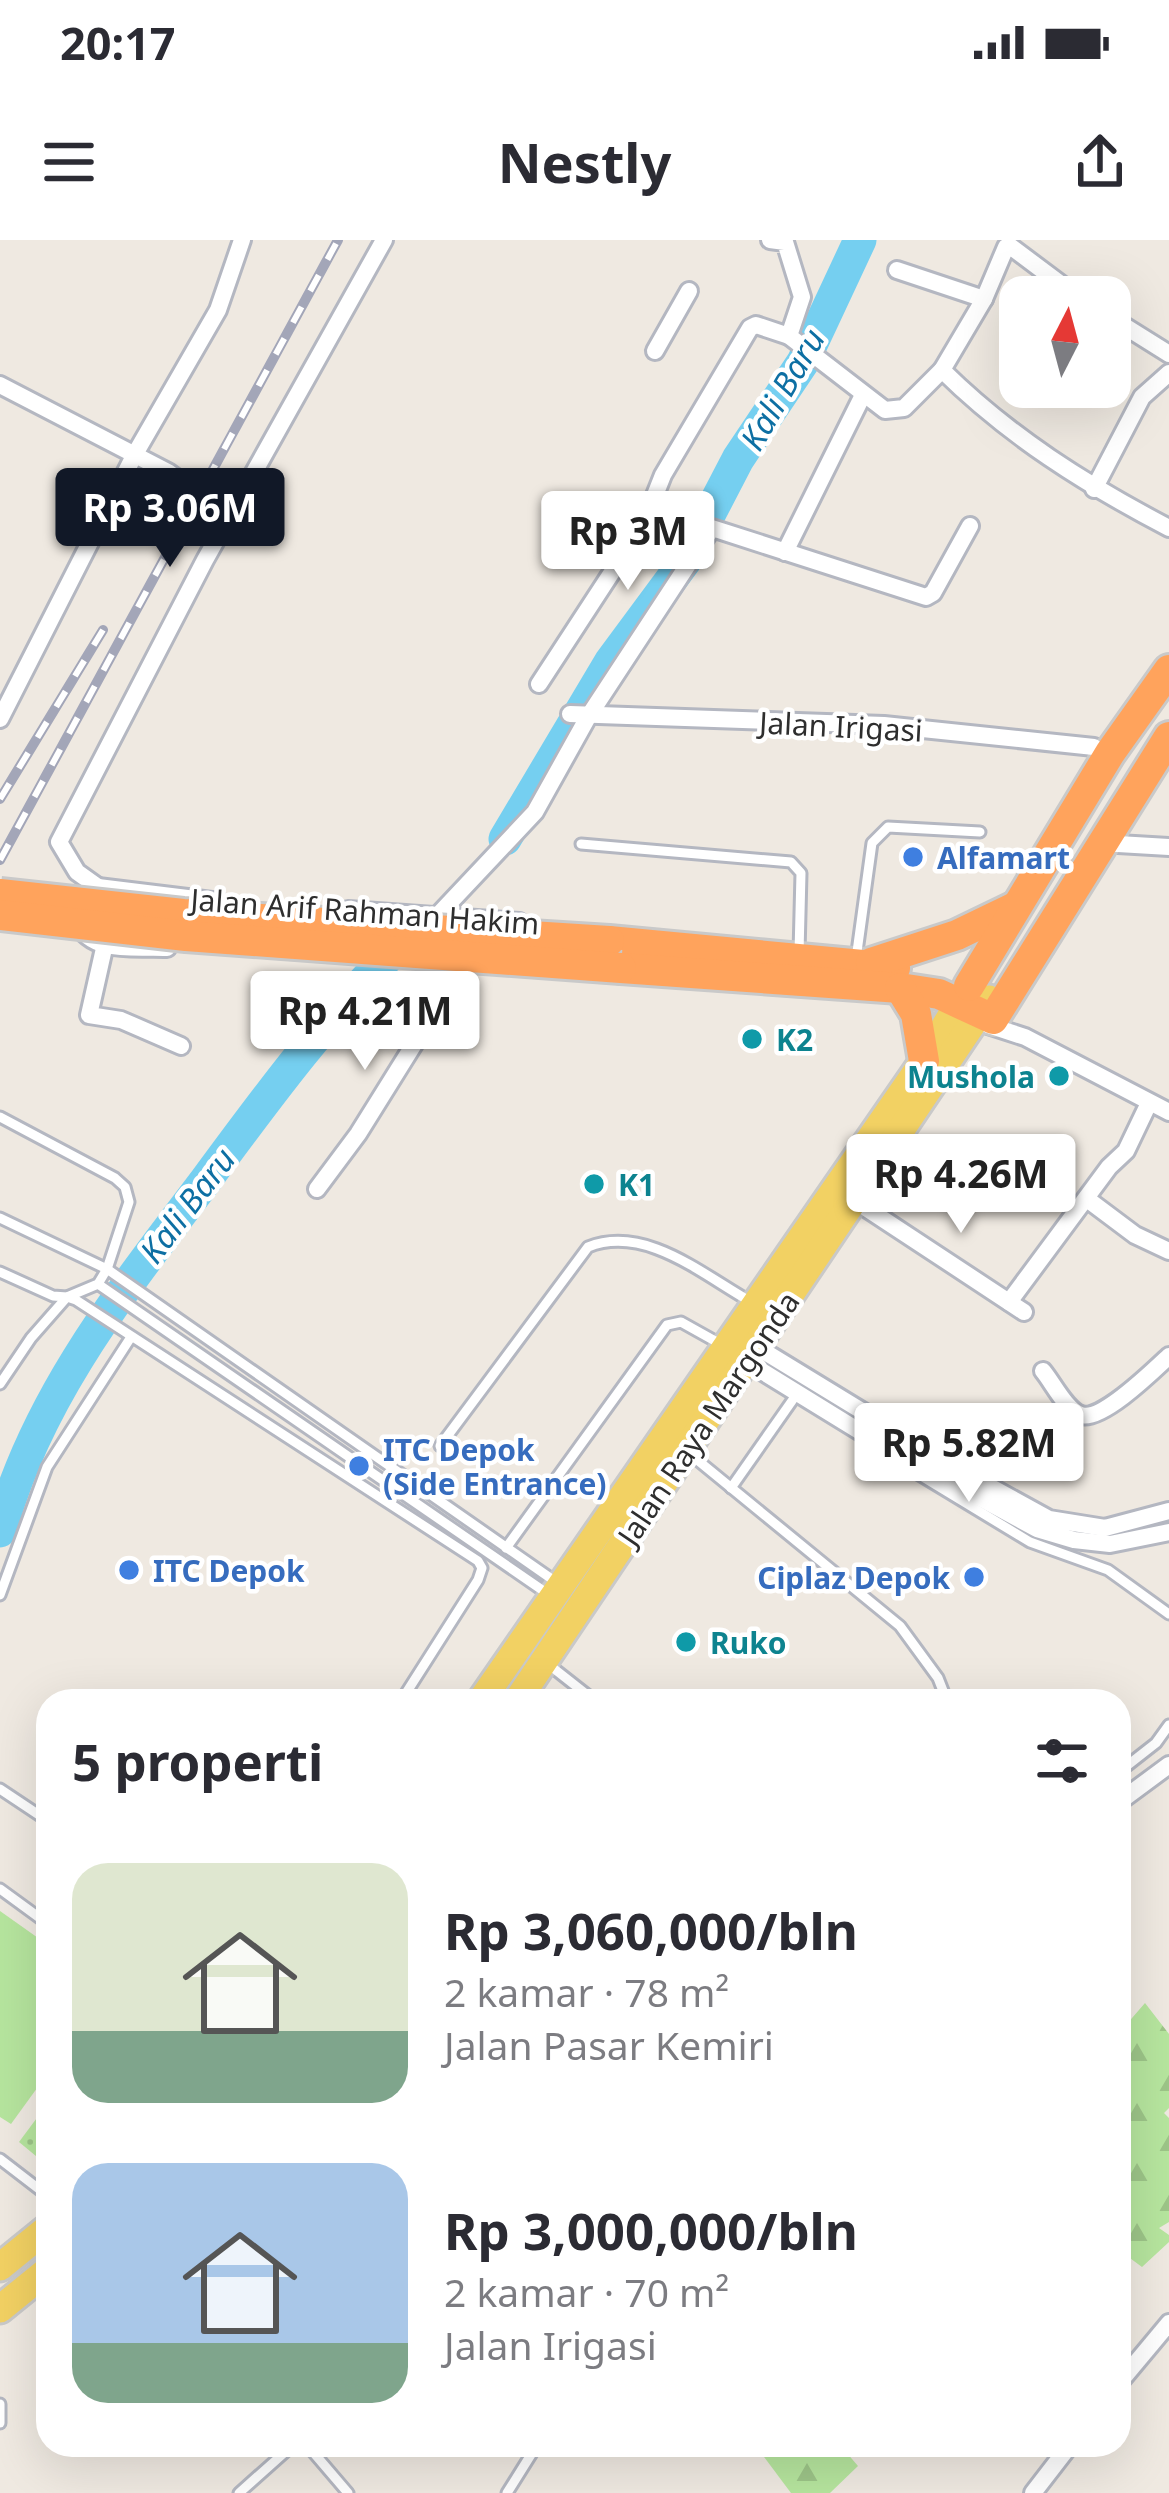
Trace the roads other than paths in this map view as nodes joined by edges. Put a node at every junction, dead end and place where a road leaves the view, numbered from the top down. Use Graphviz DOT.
graph roads {
  1 [pos="242,240"];
  2 [pos="384,240"];
  3 [pos="783,241"];
  4 [pos="897,270"];
  5 [pos="1050,276"];
  6 [pos="689,291"];
  7 [pos="984,299"];
  8 [pos="1131,330"];
  9 [pos="791,339"];
  10 [pos="655,351"];
  11 [pos="1169,354"];
  12 [pos="942,370"];
  13 [pos="1169,373"];
  14 [pos="0,385"];
  15 [pos="863,395"];
  16 [pos="135,454"];
  17 [pos="1094,489"];
  18 [pos="232,511"];
  19 [pos="970,526"];
  20 [pos="1169,528"];
  21 [pos="785,552"];
  22 [pos="1168,654"];
  23 [pos="539,683"];
  24 [pos="578,716"];
  25 [pos="0,718"];
  26 [pos="1167,723"];
  27 [pos="1094,747"];
  28 [pos="980,832"];
  29 [pos="1092,839"];
  30 [pos="581,844"];
  31 [pos="1169,847"];
  32 [pos="98,887"];
  33 [pos="0,894"];
  34 [pos="1021,897"];
  35 [pos="440,914"];
  36 [pos="0,915"];
  37 [pos="88,940"];
  38 [pos="615,955"];
  39 [pos="656,958"];
  40 [pos="799,958"];
  41 [pos="860,964"];
  42 [pos="434,967"];
  43 [pos="900,988"];
  44 [pos="982,1007"];
  45 [pos="181,1046"];
  46 [pos="923,1061"];
  47 [pos="1149,1103"];
  48 [pos="1169,1112"];
  49 [pos="0,1117"];
  50 [pos="317,1189"];
  51 [pos="1087,1199"];
  52 [pos="866,1208"];
  53 [pos="0,1218"];
  54 [pos="1169,1251"];
  55 [pos="107,1269"];
  56 [pos="0,1271"];
  57 [pos="98,1284"];
  58 [pos="72,1299"];
  59 [pos="753,1304"];
  60 [pos="131,1337"];
  61 [pos="1169,1356"];
  62 [pos="750,1360"];
  63 [pos="1043,1371"];
  64 [pos="0,1384"];
  65 [pos="794,1398"];
  66 [pos="440,1445"];
  67 [pos="691,1455"];
  68 [pos="731,1488"];
  69 [pos="1169,1511"];
  70 [pos="1060,1529"];
  71 [pos="1169,1532"];
  72 [pos="506,1548"];
  73 [pos="0,1595"];
  74 [pos="573,1598"];
  75 [pos="1169,1614"];
  76 [pos="549,1665"];
  77 [pos="409,1689"];
  78 [pos="492,1689"];
  79 [pos="528,1689"];
  80 [pos="540,1689"];
  81 [pos="580,1689"];
  82 [pos="942,1689"];
  83 [pos="1169,1725"];
  84 [pos="1131,1763"];
  85 [pos="1169,1765"];
  86 [pos="0,1789"];
  87 [pos="1131,1793"];
  88 [pos="36,1813"];
  89 [pos="0,1889"];
  90 [pos="36,1915"];
  91 [pos="1,2160"];
  92 [pos="36,2187"];
  93 [pos="36,2238"];
  94 [pos="0,2267"];
  95 [pos="36,2280"];
  96 [pos="0,2309"];
  97 [pos="1169,2323"];
  98 [pos="1131,2369"];
  99 [pos="0,2404"];
  100 [pos="0,2423"];
  101 [pos="280,2457"];
  102 [pos="317,2457"];
  103 [pos="530,2457"];
  104 [pos="1061,2457"];
  105 [pos="239,2493"];
  106 [pos="348,2493"];
  107 [pos="507,2493"];
  108 [pos="1033,2493"];
  1 -- 16 [label="street"];
  2 -- 18 [label="street"];
  3 -- 9 [label="street"];
  4 -- 7 [label="street"];
  5 -- 7 [label="street"];
  6 -- 10 [label="street"];
  7 -- 12 [label="street"];
  8 -- 11 [label="street"];
  9 -- 15 [label="street"];
  9 -- 23 [label="street"];
  12 -- 15 [label="street"];
  12 -- 17 [label="street"];
  13 -- 17 [label="street"];
  14 -- 16 [label="street"];
  15 -- 21 [label="street"];
  16 -- 18 [label="street"];
  16 -- 25 [label="street"];
  17 -- 20 [label="street"];
  18 -- 32 [label="street"];
  19 -- 21 [label="street"];
  21 -- 24 [label="street"];
  22 -- 27 [label="highway, Jalan Raya Margonda"];
  22 -- 34 [label="highway, Jalan Raya Margonda"];
  24 -- 27 [label="street, Jalan Irigasi"];
  24 -- 35 [label="street"];
  26 -- 29 [label="highway, Jalan Raya Margonda"];
  27 -- 34 [label="highway, Jalan Raya Margonda"];
  28 -- 41 [label="lane"];
  29 -- 31 [label="street"];
  29 -- 44 [label="highway, Jalan Raya Margonda"];
  30 -- 40 [label="lane"];
  32 -- 35 [label="street, Jalan Arif Rahman Hakim"];
  32 -- 37 [label="street"];
  33 -- 38 [label="highway, Jalan Arif Rahman Hakim, bridge"];
  34 -- 41 [label="highway"];
  34 -- 44 [label="highway, Jalan Raya Margonda"];
  35 -- 39 [label="street, Jalan Arif Rahman Hakim"];
  36 -- 38 [label="highway, Jalan Arif Rahman Hakim, bridge"];
  37 -- 42 [label="street, Jalan Arif Rahman Hakim"];
  37 -- 45 [label="street"];
  38 -- 39 [label="highway, Jalan Arif Rahman Hakim"];
  39 -- 40 [label="highway, Jalan Arif Rahman Hakim"];
  39 -- 42 [label="street, Jalan Arif Rahman Hakim"];
  39 -- 43 [label="highway, Jalan Arif Rahman Hakim"];
  40 -- 41 [label="highway, Jalan Arif Rahman Hakim"];
  41 -- 44 [label="highway, Jalan Arif Rahman Hakim"];
  42 -- 50 [label="street"];
  43 -- 44 [label="highway, Jalan Arif Rahman Hakim"];
  43 -- 46 [label="highway"];
  44 -- 46 [label="main road, Jalan Raya Margonda"];
  44 -- 47 [label="street"];
  44 -- 52 [label="main road, Jalan Raya Margonda"];
  44 -- 62 [label="main road, Jalan Raya Margonda"];
  46 -- 59 [label="main road, Jalan Raya Margonda"];
  47 -- 48 [label="street"];
  47 -- 51 [label="street"];
  49 -- 55 [label="lane"];
  51 -- 52 [label="street"];
  51 -- 54 [label="street"];
  52 -- 62 [label="main road, Jalan Raya Margonda"];
  53 -- 55 [label="lane"];
  55 -- 57 [label="lane"];
  55 -- 72 [label="lane"];
  56 -- 58 [label="lane"];
  57 -- 58 [label="lane"];
  57 -- 74 [label="lane"];
  58 -- 60 [label="lane"];
  58 -- 64 [label="lane"];
  59 -- 62 [label="main road, Jalan Raya Margonda"];
  59 -- 66 [label="lane"];
  60 -- 73 [label="lane"];
  60 -- 77 [label="lane"];
  61 -- 63 [label="street"];
  62 -- 65 [label="lane"];
  62 -- 67 [label="main road, Jalan Raya Margonda"];
  62 -- 70 [label="street"];
  62 -- 72 [label="lane"];
  62 -- 74 [label="main road, Jalan Raya Margonda"];
  65 -- 68 [label="lane"];
  65 -- 75 [label="lane"];
  67 -- 68 [label="lane"];
  67 -- 74 [label="main road, Jalan Raya Margonda"];
  68 -- 82 [label="lane"];
  69 -- 70 [label="street"];
  70 -- 71 [label="street"];
  72 -- 74 [label="lane"];
  74 -- 76 [label="main road, Jalan Raya Margonda"];
  74 -- 78 [label="main road, Jalan Raya Margonda"];
  76 -- 79 [label="main road, Jalan Raya Margonda"];
  76 -- 80 [label="main road, Jalan Raya Margonda"];
  76 -- 81 [label="lane"];
  83 -- 84 [label="lane"];
  85 -- 87 [label="street"];
  86 -- 88 [label="lane"];
  89 -- 90 [label="lane"];
  91 -- 92 [label="lane"];
  93 -- 94 [label="main road"];
  95 -- 96 [label="main road"];
  97 -- 98 [label="street"];
  99 -- 100 [label="lane"];
  101 -- 105 [label="lane"];
  102 -- 106 [label="lane"];
  103 -- 107 [label="lane"];
  104 -- 108 [label="street"];
}
